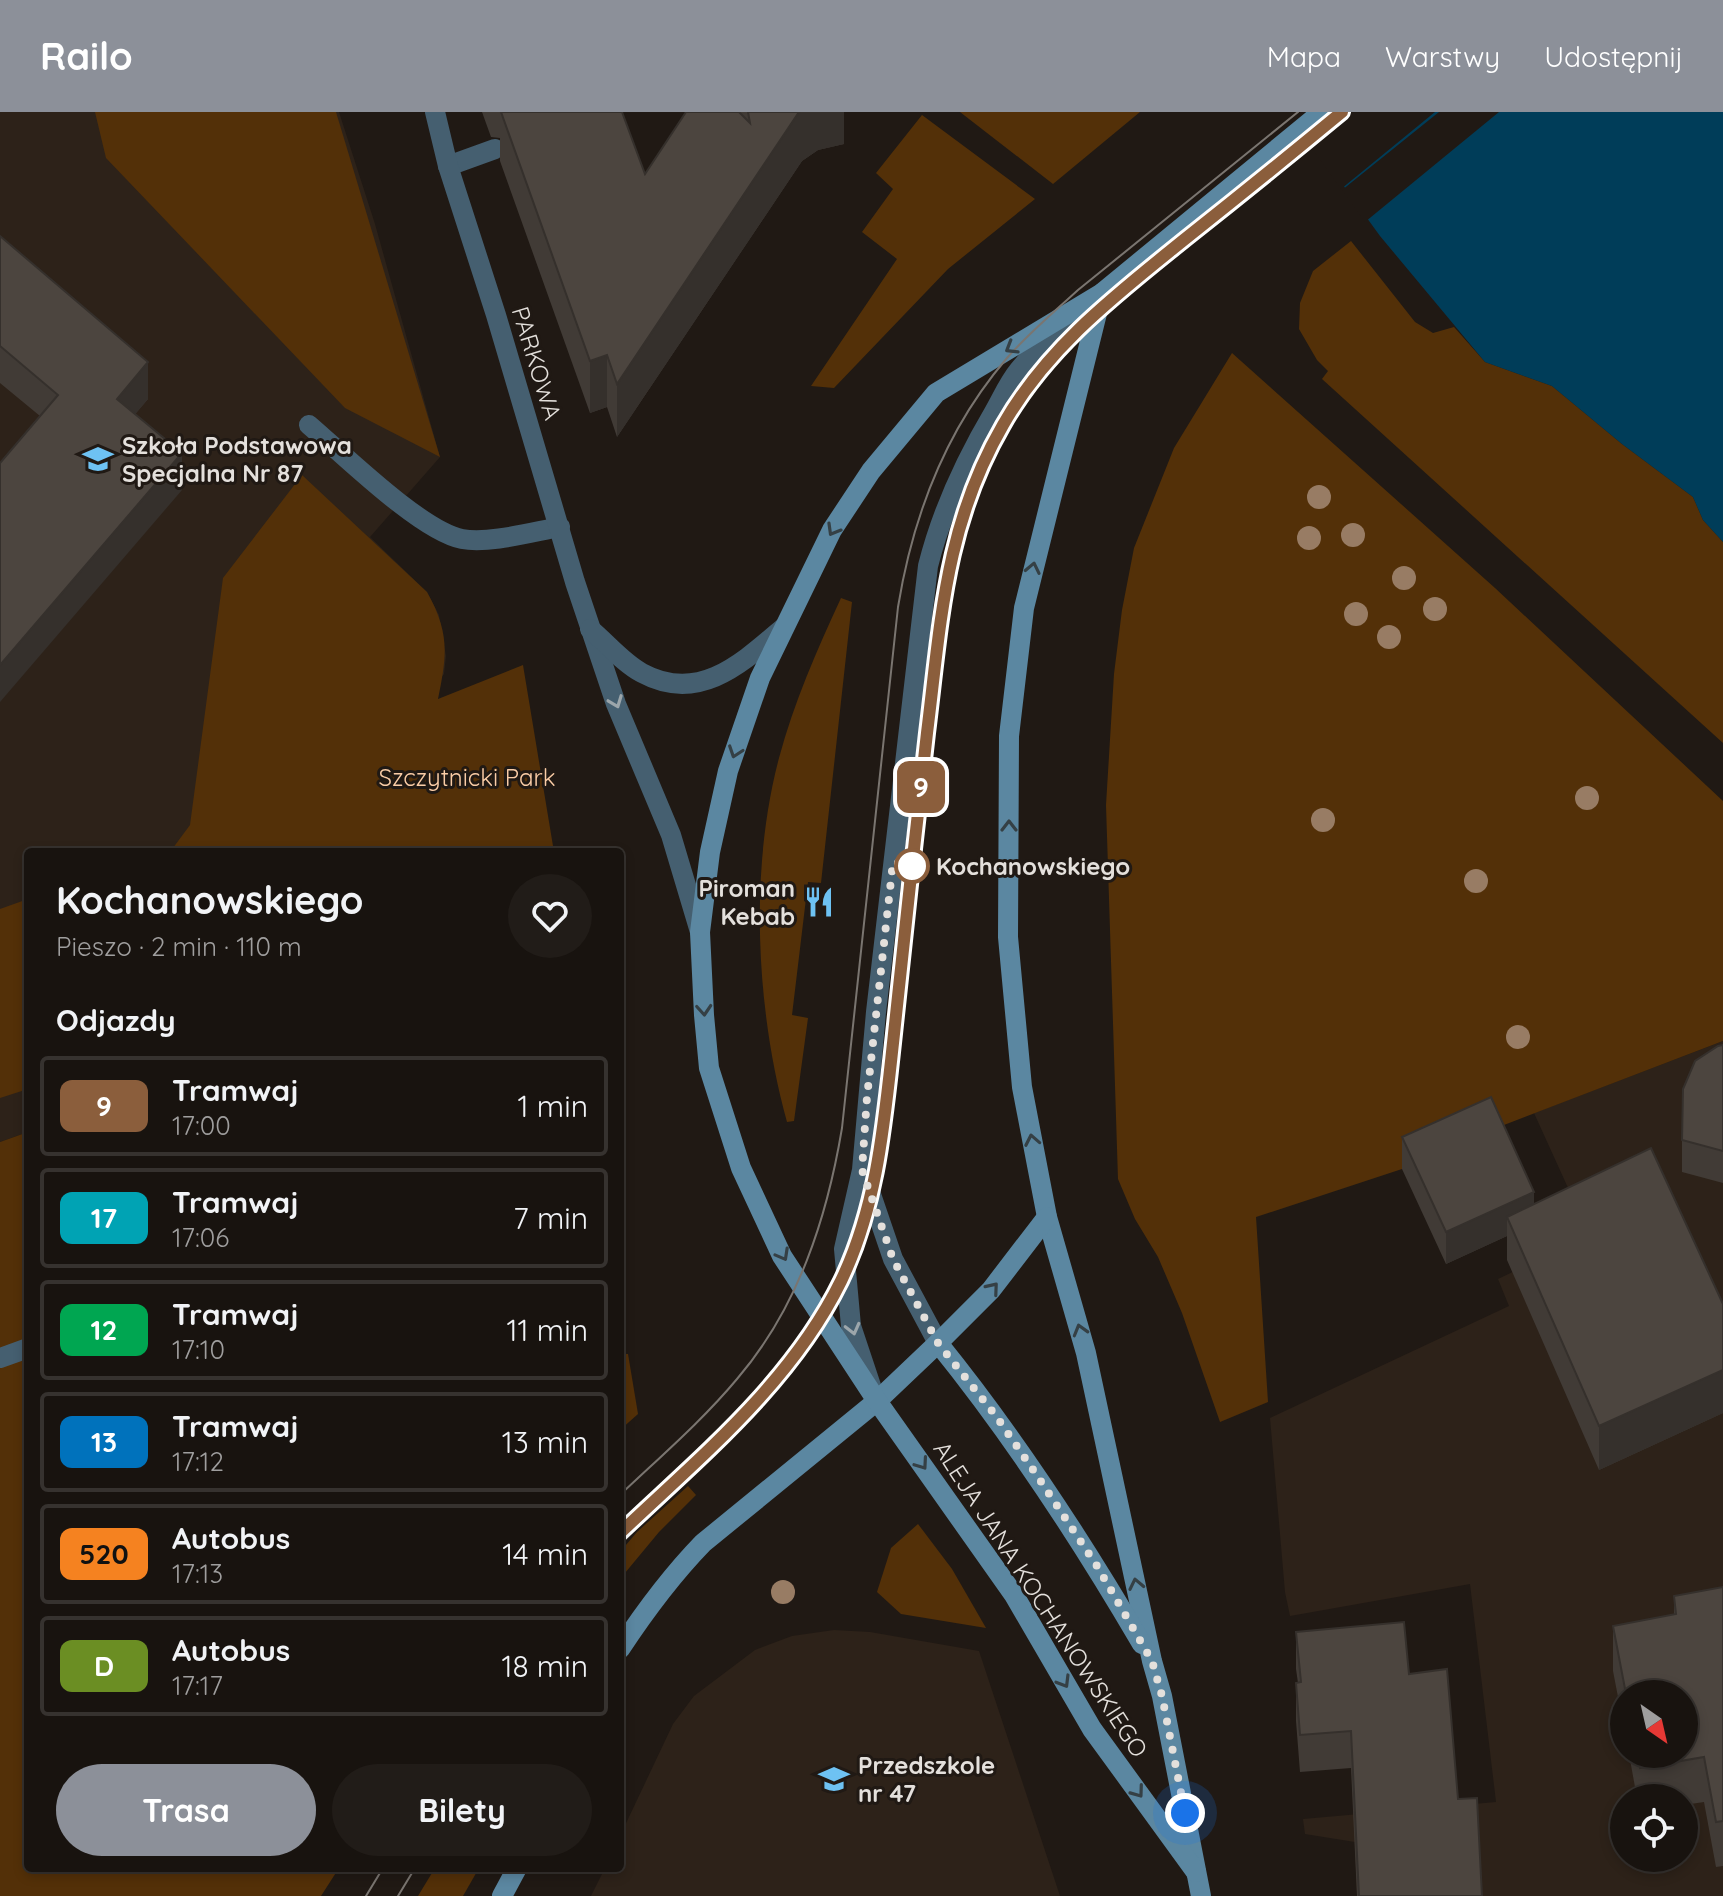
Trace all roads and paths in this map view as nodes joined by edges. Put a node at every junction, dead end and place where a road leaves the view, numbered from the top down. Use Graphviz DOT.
graph roads {
  1 [pos="435,112"];
  2 [pos="1322,112"];
  3 [pos="495,149"];
  4 [pos="448,166"];
  5 [pos="1102,293"];
  6 [pos="309,425"];
  7 [pos="560,527"];
  8 [pos="783,628"];
  9 [pos="590,629"];
  10 [pos="700,932"];
  11 [pos="862,1170"];
  12 [pos="1047,1217"];
  13 [pos="938,1343"];
  14 [pos="24,1349"];
  15 [pos="0,1358"];
  16 [pos="877,1401"];
  17 [pos="624,1643"];
  18 [pos="1152,1661"];
  19 [pos="515,1872"];
  20 [pos="1196,1872"];
  21 [pos="502,1896"];
  22 [pos="1201,1896"];
  1 -- 4 [label="street, PARKOWA"];
  2 -- 5 [label="main road, ALEJA JANA KOCHANOWSKIEGO"];
  3 -- 4 [label="street"];
  4 -- 7 [label="street, PARKOWA"];
  5 -- 8 [label="main road, ALEJA JANA KOCHANOWSKIEGO, one-way"];
  5 -- 11 [label="street"];
  12 -- 5 [label="main road, ALEJA JANA KOCHANOWSKIEGO, one-way"];
  6 -- 7 [label="street"];
  7 -- 9 [label="street, PARKOWA"];
  8 -- 9 [label="street"];
  8 -- 10 [label="main road, ALEJA JANA KOCHANOWSKIEGO, one-way"];
  9 -- 10 [label="street, PARKOWA, one-way"];
  10 -- 16 [label="main road, ALEJA JANA KOCHANOWSKIEGO, one-way"];
  11 -- 13 [label="street"];
  11 -- 16 [label="street, one-way"];
  13 -- 12 [label="main road, one-way"];
  18 -- 12 [label="main road, ALEJA JANA KOCHANOWSKIEGO, one-way"];
  13 -- 16 [label="main road"];
  13 -- 18 [label="main road"];
  14 -- 15 [label="street"];
  16 -- 17 [label="main road"];
  16 -- 20 [label="main road, ALEJA JANA KOCHANOWSKIEGO, one-way"];
  18 -- 20 [label="main road, ALEJA JANA KOCHANOWSKIEGO"];
  19 -- 21 [label="main road"];
  20 -- 22 [label="main road, ALEJA JANA KOCHANOWSKIEGO"];
}
